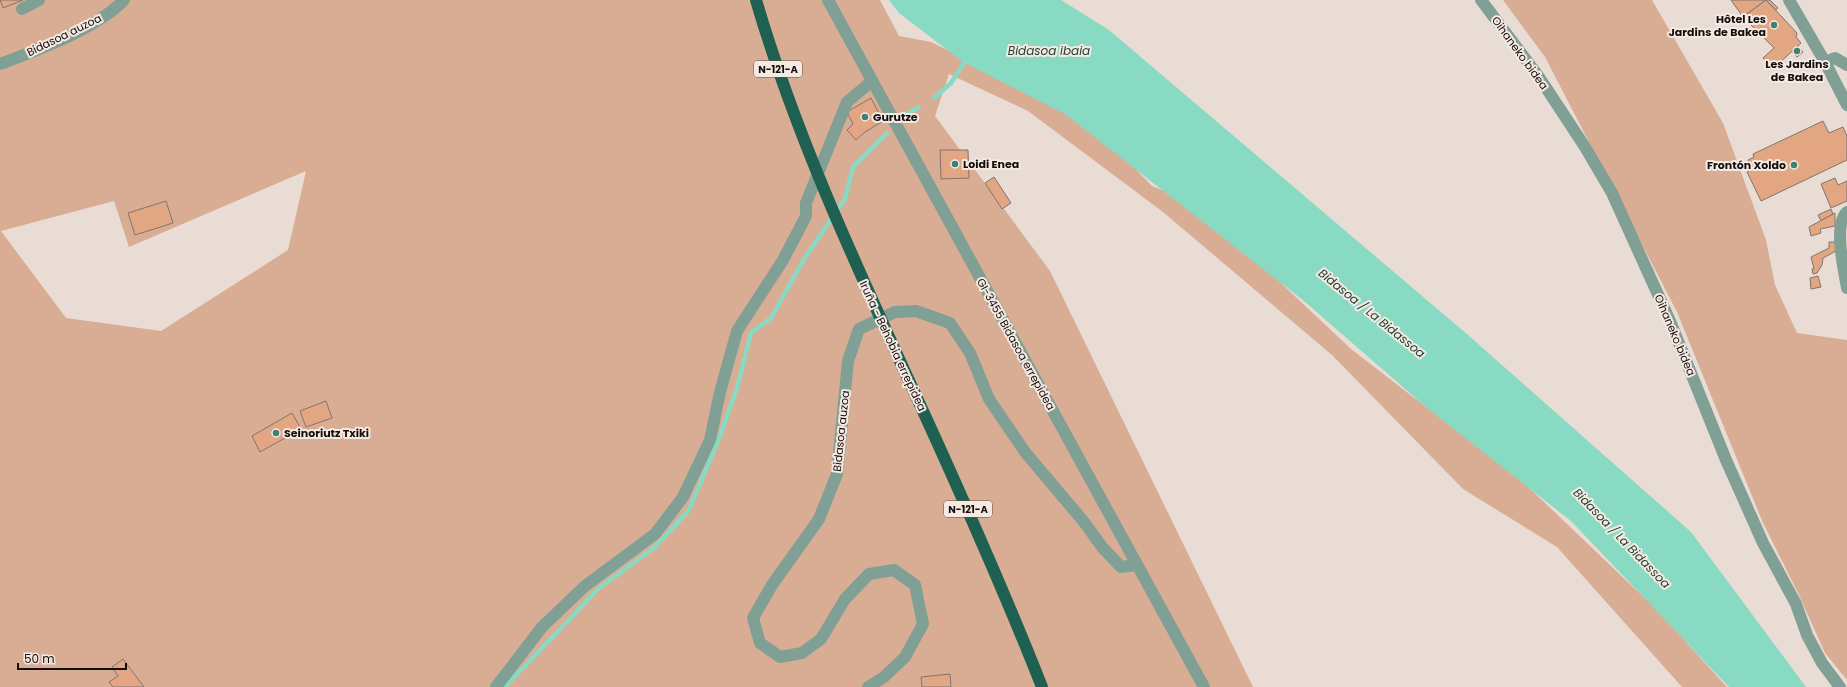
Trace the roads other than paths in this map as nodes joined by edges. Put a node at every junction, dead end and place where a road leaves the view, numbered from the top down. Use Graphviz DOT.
graph roads {
  1 [pos="39,0"];
  2 [pos="124,0"];
  3 [pos="756,0"];
  4 [pos="828,0"];
  5 [pos="1481,0"];
  6 [pos="1789,0"];
  7 [pos="22,9"];
  8 [pos="1825,62"];
  9 [pos="0,64"];
  10 [pos="1847,65"];
  11 [pos="872,81"];
  12 [pos="1847,105"];
  13 [pos="1847,212"];
  14 [pos="1847,288"];
  15 [pos="1137,565"];
  16 [pos="496,687"];
  17 [pos="868,687"];
  18 [pos="1042,687"];
  19 [pos="1204,687"];
  20 [pos="1840,687"];
  1 -- 7 [label="street"];
  2 -- 9 [label="street, Bidasoa auzoa"];
  3 -- 18 [label="highway, Iruña - Behobia errepidea / N-121-A"];
  4 -- 11 [label="street, GI-3455 Bidasoa errepidea"];
  5 -- 20 [label="street, Oihaneko bidea"];
  6 -- 8 [label="street"];
  8 -- 10 [label="street"];
  8 -- 12 [label="street"];
  11 -- 15 [label="street, GI-3455 Bidasoa errepidea"];
  11 -- 16 [label="street"];
  13 -- 14 [label="street"];
  15 -- 17 [label="street, Bidasoa auzoa"];
  15 -- 19 [label="street, GI-3455 Bidasoa errepidea"];
}
